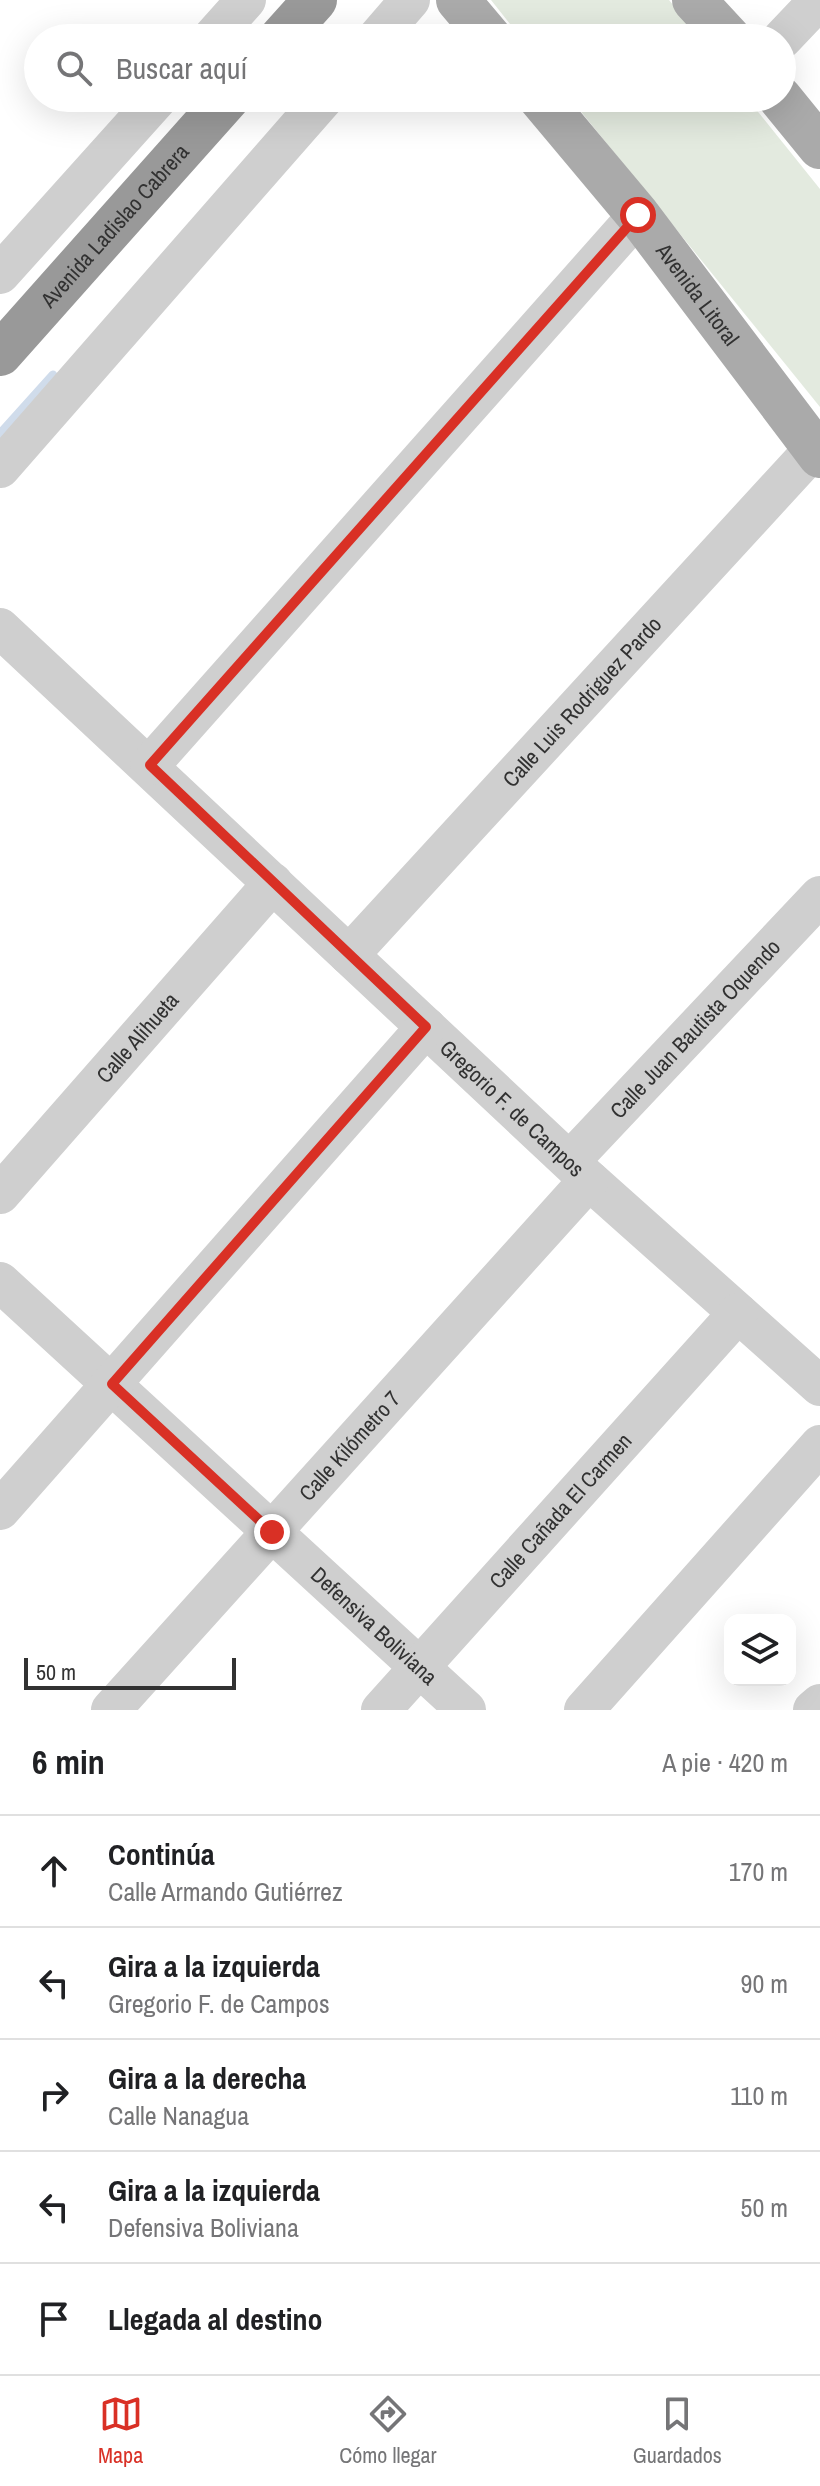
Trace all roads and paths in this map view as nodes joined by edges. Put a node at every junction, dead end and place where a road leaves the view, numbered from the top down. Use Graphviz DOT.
graph roads {
  1 [pos="246,0"];
  2 [pos="315,0"];
  3 [pos="410,0"];
  4 [pos="458,0"];
  5 [pos="694,0"];
  6 [pos="819,0"];
  7 [pos="225,24"];
  8 [pos="294,24"];
  9 [pos="389,24"];
  10 [pos="478,24"];
  11 [pos="716,24"];
  12 [pos="796,24"];
  13 [pos="145,112"];
  14 [pos="216,112"];
  15 [pos="312,112"];
  16 [pos="552,112"];
  17 [pos="791,112"];
  18 [pos="820,147"];
  19 [pos="638,215"];
  20 [pos="0,274"];
  21 [pos="0,354"];
  22 [pos="817,452"];
  23 [pos="0,468"];
  24 [pos="0,628"];
  25 [pos="150,765"];
  26 [pos="273,883"];
  27 [pos="820,896"];
  28 [pos="349,955"];
  29 [pos="426,1027"];
  30 [pos="579,1171"];
  31 [pos="0,1194"];
  32 [pos="0,1282"];
  33 [pos="738,1313"];
  34 [pos="814,1369"];
  35 [pos="112,1384"];
  36 [pos="820,1445"];
  37 [pos="0,1510"];
  38 [pos="272,1532"];
  39 [pos="419,1667"];
  40 [pos="820,1704"];
  41 [pos="111,1710"];
  42 [pos="381,1710"];
  43 [pos="466,1710"];
  44 [pos="584,1710"];
  45 [pos="813,1710"];
  1 -- 7 [label="street"];
  2 -- 8 [label="highway"];
  3 -- 9 [label="street"];
  4 -- 10 [label="main road"];
  5 -- 11 [label="main road"];
  6 -- 12 [label="street"];
  13 -- 20 [label="street"];
  14 -- 21 [label="highway, Avenida Ladislao Cabrera"];
  15 -- 23 [label="street"];
  16 -- 19 [label="main road, Avenida Litoral"];
  17 -- 18 [label="main road"];
  19 -- 22 [label="main road, Avenida Litoral"];
  19 -- 25 [label="street"];
  22 -- 28 [label="street, Calle Luis Rodriguez Pardo"];
  24 -- 25 [label="street, Gregorio F. de Campos"];
  25 -- 26 [label="street, Gregorio F. de Campos"];
  26 -- 28 [label="street, Gregorio F. de Campos"];
  26 -- 31 [label="street, Calle Alihueta"];
  27 -- 30 [label="street, Calle Juan Bautista Oquendo"];
  28 -- 29 [label="street, Gregorio F. de Campos"];
  29 -- 30 [label="street, Gregorio F. de Campos"];
  29 -- 35 [label="street"];
  30 -- 33 [label="street, Gregorio F. de Campos"];
  30 -- 38 [label="street, Calle Kilómetro 7"];
  32 -- 35 [label="street, Defensiva Boliviana"];
  33 -- 34 [label="street, Gregorio F. de Campos"];
  33 -- 39 [label="street, Calle Cañada El Carmen"];
  35 -- 37 [label="street"];
  35 -- 38 [label="street, Defensiva Boliviana"];
  36 -- 44 [label="street"];
  38 -- 39 [label="street, Defensiva Boliviana"];
  38 -- 41 [label="street, Calle Kilómetro 7"];
  39 -- 42 [label="street, Calle Cañada El Carmen"];
  39 -- 43 [label="street, Defensiva Boliviana"];
  40 -- 45 [label="street"];
}
